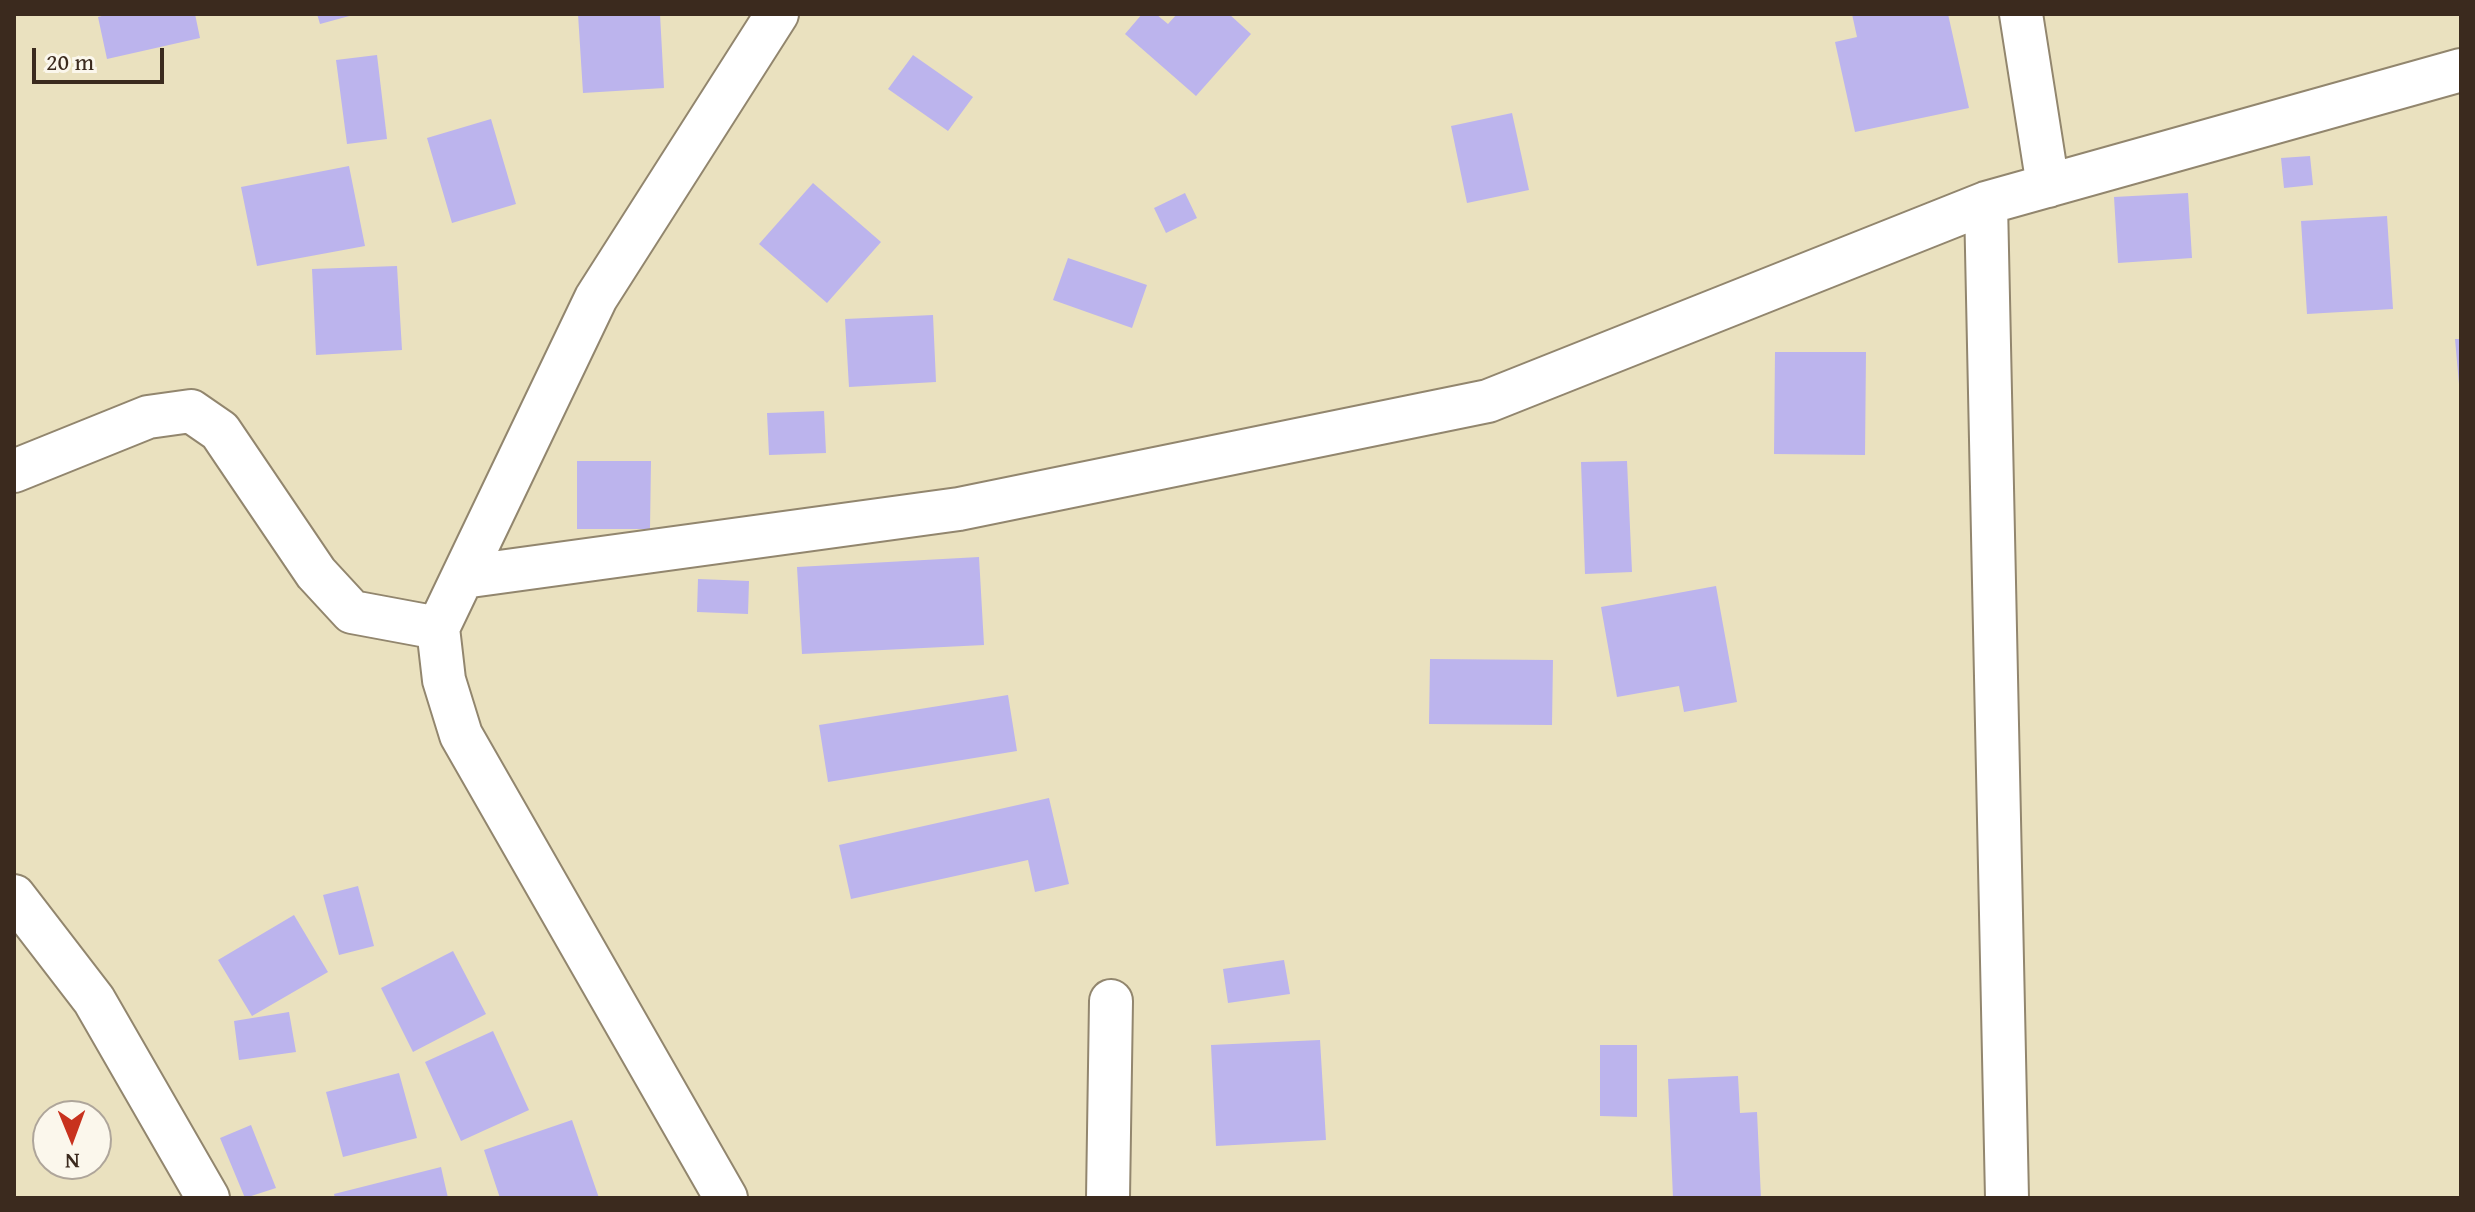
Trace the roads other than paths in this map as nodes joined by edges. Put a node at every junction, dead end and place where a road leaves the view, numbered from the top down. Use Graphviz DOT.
graph roads {
  1 [pos="777,14"];
  2 [pos="2021,14"];
  3 [pos="2461,70"];
  4 [pos="2048,186"];
  5 [pos="1986,203"];
  6 [pos="14,471"];
  7 [pos="463,577"];
  8 [pos="438,628"];
  9 [pos="14,896"];
  10 [pos="1111,1001"];
  11 [pos="208,1198"];
  12 [pos="726,1198"];
  13 [pos="1108,1198"];
  14 [pos="2007,1198"];
  1 -- 7 [label="street"];
  2 -- 4 [label="street"];
  3 -- 4 [label="street"];
  4 -- 5 [label="street"];
  5 -- 7 [label="street"];
  5 -- 14 [label="street"];
  6 -- 8 [label="street"];
  7 -- 8 [label="street"];
  8 -- 12 [label="street"];
  9 -- 11 [label="street"];
  10 -- 13 [label="street"];
}
